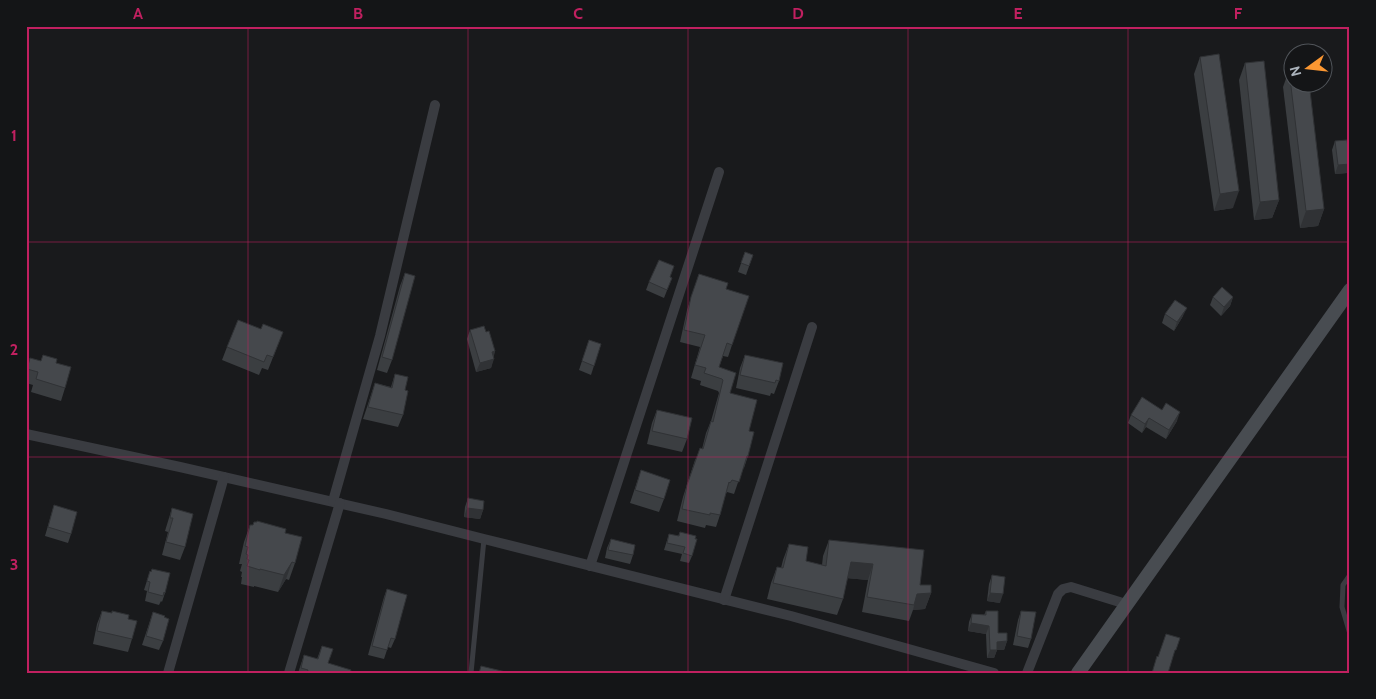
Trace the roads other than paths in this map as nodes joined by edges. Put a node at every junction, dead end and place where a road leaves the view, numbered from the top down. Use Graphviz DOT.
graph roads {
  1 [pos="435,105"];
  2 [pos="719,172"];
  3 [pos="1350,290"];
  4 [pos="812,327"];
  5 [pos="26,434"];
  6 [pos="224,477"];
  7 [pos="337,502"];
  8 [pos="484,539"];
  9 [pos="590,566"];
  10 [pos="1350,575"];
  11 [pos="724,600"];
  12 [pos="1126,604"];
  13 [pos="1350,634"];
  14 [pos="168,673"];
  15 [pos="289,673"];
  16 [pos="470,673"];
  17 [pos="994,673"];
  18 [pos="1028,673"];
  19 [pos="1078,673"];
  1 -- 7 [label="street"];
  2 -- 9 [label="street"];
  3 -- 12 [label="street"];
  4 -- 11 [label="street"];
  5 -- 6 [label="street"];
  6 -- 7 [label="street"];
  6 -- 14 [label="street"];
  7 -- 8 [label="street"];
  7 -- 15 [label="street"];
  8 -- 9 [label="street"];
  8 -- 16 [label="lane"];
  9 -- 11 [label="street"];
  10 -- 13 [label="lane"];
  11 -- 17 [label="street"];
  12 -- 18 [label="street"];
  12 -- 19 [label="street"];
}
